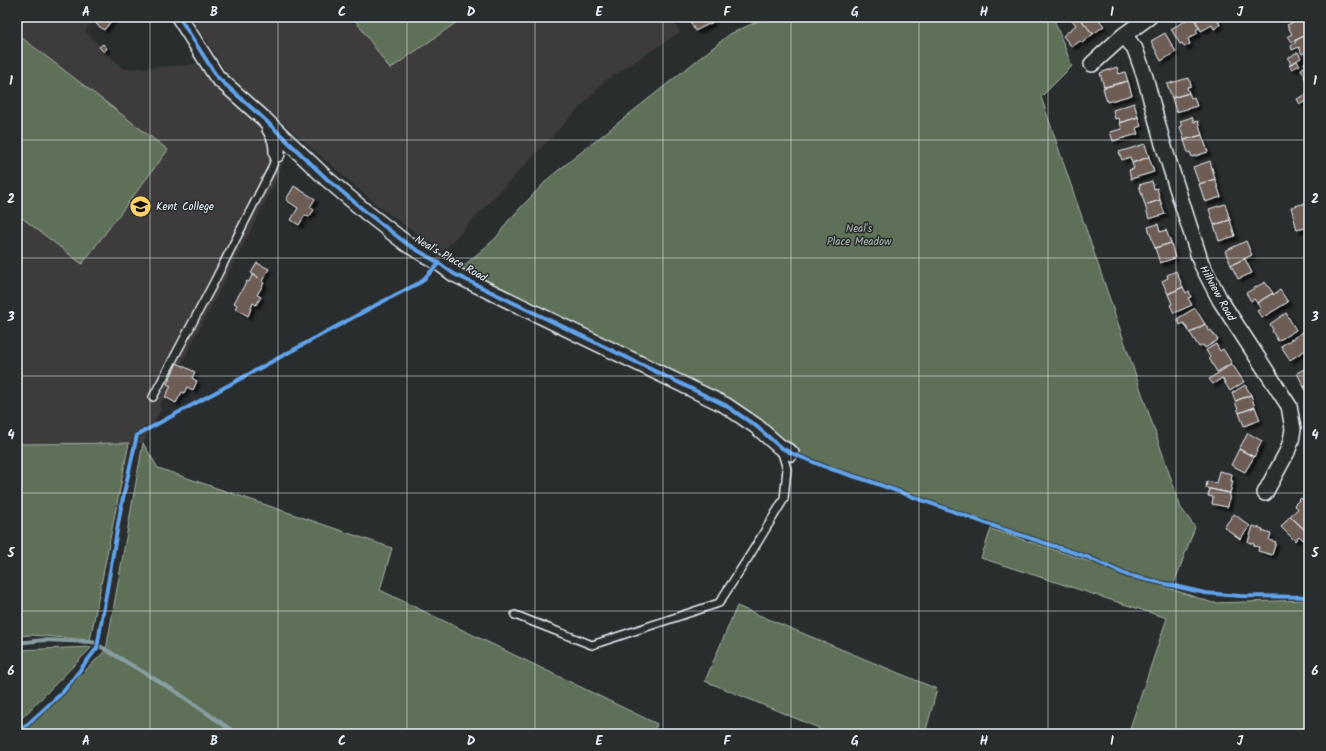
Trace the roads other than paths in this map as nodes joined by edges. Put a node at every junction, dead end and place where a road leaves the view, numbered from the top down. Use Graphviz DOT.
graph roads {
  1 [pos="179,17"];
  2 [pos="1148,17"];
  3 [pos="1124,35"];
  4 [pos="1092,64"];
  5 [pos="263,118"];
  6 [pos="277,154"];
  7 [pos="153,397"];
  8 [pos="785,450"];
  9 [pos="1264,493"];
  10 [pos="515,615"];
  1 -- 5 [label="street, Neal's Place Road"];
  2 -- 3 [label="street"];
  3 -- 4 [label="street"];
  3 -- 9 [label="street, Hillview Road"];
  5 -- 6 [label="street, Neal's Place Road"];
  5 -- 8 [label="street, Neal's Place Road"];
  6 -- 7 [label="lane, Neal's Place Road"];
  8 -- 10 [label="lane"];
}
